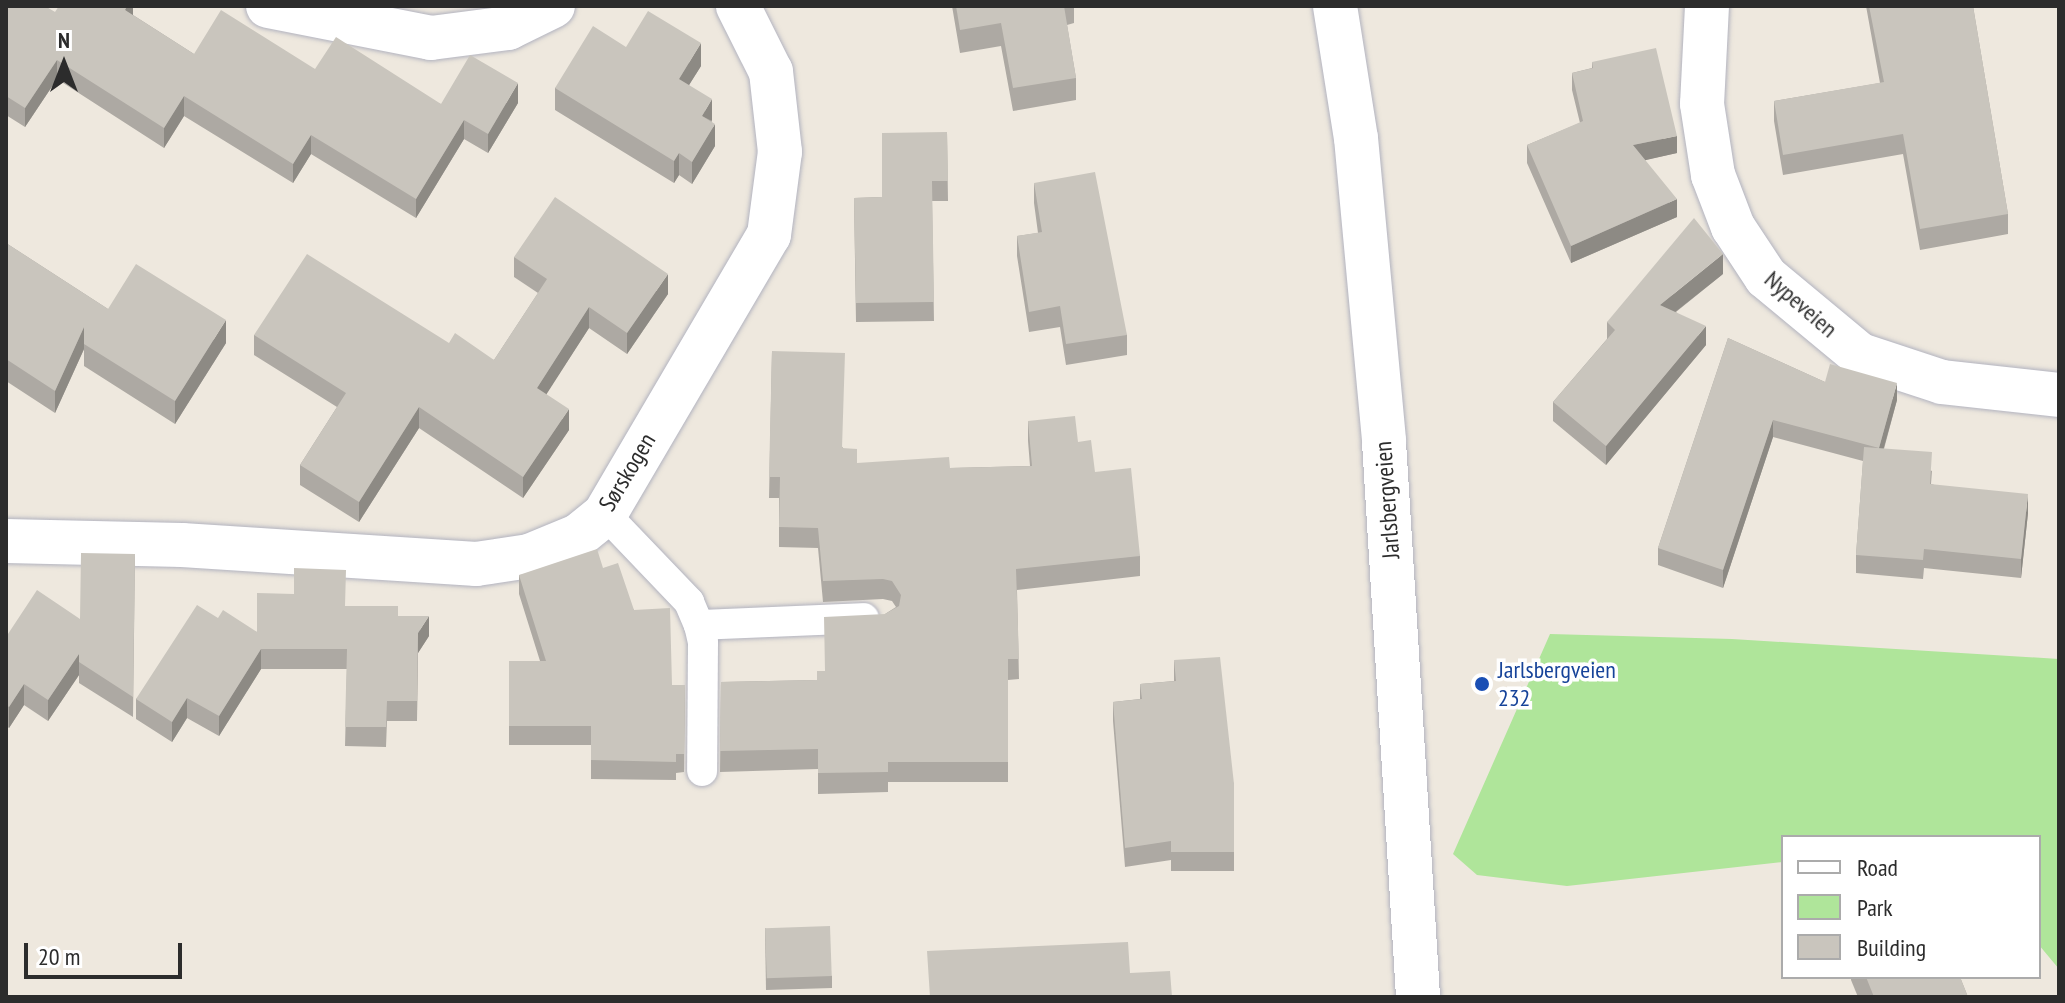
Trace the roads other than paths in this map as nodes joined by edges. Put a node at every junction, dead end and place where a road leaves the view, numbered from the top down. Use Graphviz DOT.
graph roads {
  1 [pos="268,6"];
  2 [pos="553,6"];
  3 [pos="738,6"];
  4 [pos="1335,6"];
  5 [pos="1707,6"];
  6 [pos="2059,395"];
  7 [pos="605,514"];
  8 [pos="6,541"];
  9 [pos="883,617"];
  10 [pos="699,625"];
  11 [pos="702,771"];
  12 [pos="1418,997"];
  1 -- 2 [label="street"];
  3 -- 7 [label="street, Sørskogen"];
  4 -- 12 [label="street, Jarlsbergveien"];
  5 -- 6 [label="street, Nypeveien"];
  7 -- 8 [label="street, Sørskogen"];
  7 -- 10 [label="lane"];
  9 -- 10 [label="lane"];
  10 -- 11 [label="lane"];
}
